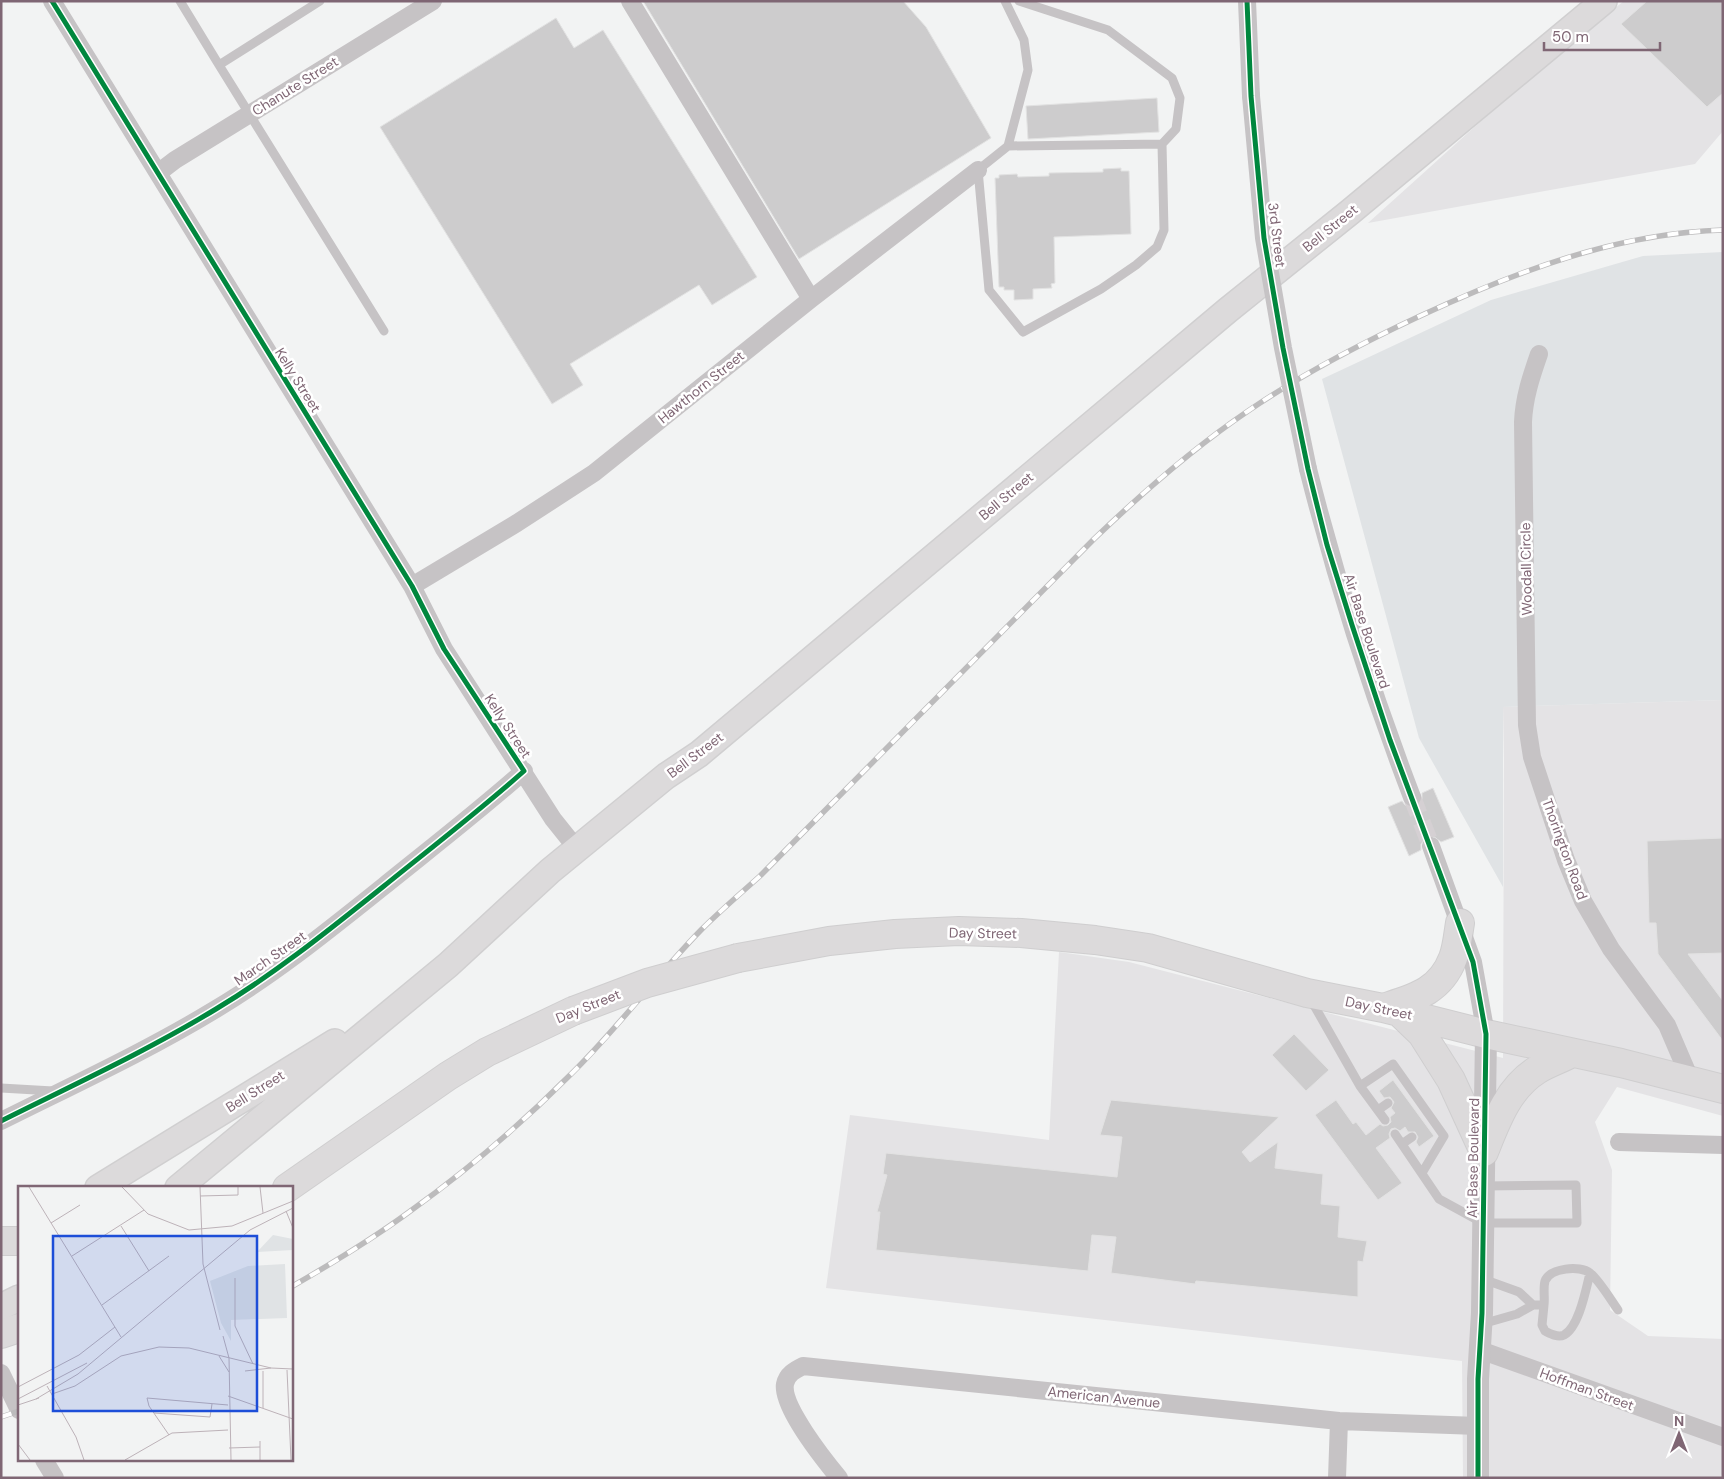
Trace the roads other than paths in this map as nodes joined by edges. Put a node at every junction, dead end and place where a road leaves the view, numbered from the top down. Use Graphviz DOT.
graph roads {
  1 [pos="52,1"];
  2 [pos="180,1"];
  3 [pos="320,1"];
  4 [pos="433,1"];
  5 [pos="630,1"];
  6 [pos="1005,1"];
  7 [pos="1019,1"];
  8 [pos="1247,1"];
  9 [pos="1604,1"];
  10 [pos="219,65"];
  11 [pos="249,114"];
  12 [pos="1162,144"];
  13 [pos="1008,146"];
  14 [pos="978,170"];
  15 [pos="158,173"];
  16 [pos="811,299"];
  17 [pos="384,331"];
  18 [pos="1539,354"];
  19 [pos="1308,469"];
  20 [pos="412,586"];
  21 [pos="1526,650"];
  22 [pos="524,770"];
  23 [pos="1412,797"];
  24 [pos="1431,846"];
  25 [pos="577,849"];
  26 [pos="1460,924"];
  27 [pos="1307,993"];
  28 [pos="411,994"];
  29 [pos="1391,1010"];
  30 [pos="1486,1034"];
  31 [pos="1572,1052"];
  32 [pos="1690,1081"];
  33 [pos="1360,1086"];
  34 [pos="1,1088"];
  35 [pos="1723,1089"];
  36 [pos="59,1092"];
  37 [pos="1388,1103"];
  38 [pos="1378,1110"];
  39 [pos="1385,1120"];
  40 [pos="1,1122"];
  41 [pos="1395,1134"];
  42 [pos="1412,1137"];
  43 [pos="1619,1142"];
  44 [pos="1402,1144"];
  45 [pos="1723,1145"];
  46 [pos="1484,1152"];
  47 [pos="1422,1172"];
  48 [pos="101,1186"];
  49 [pos="180,1186"];
  50 [pos="290,1186"];
  51 [pos="1484,1186"];
  52 [pos="1483,1223"];
  53 [pos="18,1232"];
  54 [pos="1,1240"];
  55 [pos="18,1241"];
  56 [pos="1590,1273"];
  57 [pos="1482,1278"];
  58 [pos="18,1298"];
  59 [pos="1533,1305"];
  60 [pos="1544,1305"];
  61 [pos="1,1307"];
  62 [pos="1618,1310"];
  63 [pos="1481,1324"];
  64 [pos="18,1328"];
  65 [pos="1,1334"];
  66 [pos="1480,1350"];
  67 [pos="1,1373"];
  68 [pos="18,1408"];
  69 [pos="1339,1420"];
  70 [pos="1478,1426"];
  71 [pos="1723,1437"];
  72 [pos="45,1462"];
  73 [pos="55,1478"];
  74 [pos="839,1478"];
  75 [pos="1337,1478"];
  76 [pos="1478,1478"];
  1 -- 15 [label="street, Kelly Street"];
  2 -- 10 [label="lane"];
  3 -- 10 [label="lane"];
  4 -- 11 [label="street, Chanute Street"];
  5 -- 16 [label="street"];
  6 -- 13 [label="lane"];
  7 -- 12 [label="lane"];
  8 -- 19 [label="street, 3rd Street, bridge"];
  9 -- 25 [label="main road, Bell Street"];
  10 -- 11 [label="lane"];
  11 -- 15 [label="street, Chanute Street"];
  11 -- 17 [label="lane"];
  12 -- 13 [label="lane"];
  12 -- 14 [label="lane"];
  13 -- 14 [label="lane"];
  14 -- 16 [label="street, Hawthorn Street"];
  15 -- 20 [label="street, Kelly Street"];
  16 -- 20 [label="street, Hawthorn Street"];
  18 -- 21 [label="street, Woodall Circle"];
  19 -- 23 [label="street, Air Base Boulevard"];
  20 -- 22 [label="street, Kelly Street"];
  21 -- 32 [label="street, Thorington Road"];
  22 -- 25 [label="street, Kelly Street"];
  22 -- 36 [label="street, March Street"];
  24 -- 26 [label="street, Air Base Boulevard"];
  25 -- 28 [label="main road, Bell Street"];
  26 -- 29 [label="main road"];
  26 -- 30 [label="street, Air Base Boulevard"];
  27 -- 29 [label="main road, Day Street"];
  27 -- 33 [label="lane"];
  27 -- 50 [label="main road, Day Street, bridge"];
  28 -- 48 [label="main road, Bell Street"];
  28 -- 49 [label="main road, Bell Street"];
  29 -- 30 [label="main road, Day Street"];
  29 -- 46 [label="main road"];
  30 -- 31 [label="main road, Day Street"];
  30 -- 46 [label="street, Air Base Boulevard"];
  31 -- 32 [label="main road, Day Street"];
  31 -- 46 [label="main road"];
  32 -- 35 [label="main road, Day Street"];
  33 -- 38 [label="lane"];
  33 -- 47 [label="lane"];
  34 -- 36 [label="lane"];
  36 -- 40 [label="street, March Street"];
  37 -- 38 [label="lane"];
  38 -- 39 [label="lane"];
  41 -- 44 [label="lane"];
  42 -- 44 [label="lane"];
  43 -- 45 [label="street"];
  44 -- 47 [label="lane"];
  46 -- 51 [label="street, Air Base Boulevard"];
  47 -- 52 [label="lane"];
  51 -- 52 [label="street, Air Base Boulevard"];
  51 -- 52 [label="lane"];
  52 -- 57 [label="street, Air Base Boulevard"];
  53 -- 54 [label="main road"];
  54 -- 55 [label="main road"];
  56 -- 60 [label="lane"];
  56 -- 60 [label="lane"];
  56 -- 62 [label="lane"];
  57 -- 59 [label="lane"];
  57 -- 63 [label="street, Air Base Boulevard"];
  58 -- 61 [label="main road"];
  59 -- 60 [label="lane"];
  59 -- 63 [label="lane"];
  63 -- 66 [label="street, Air Base Boulevard"];
  64 -- 65 [label="main road"];
  66 -- 70 [label="street, Air Base Boulevard"];
  66 -- 71 [label="street, Hoffman Street"];
  67 -- 68 [label="street"];
  69 -- 70 [label="street, American Avenue"];
  69 -- 74 [label="street, American Avenue"];
  69 -- 75 [label="street"];
  70 -- 76 [label="street, Air Base Boulevard"];
  72 -- 73 [label="street"];
}
